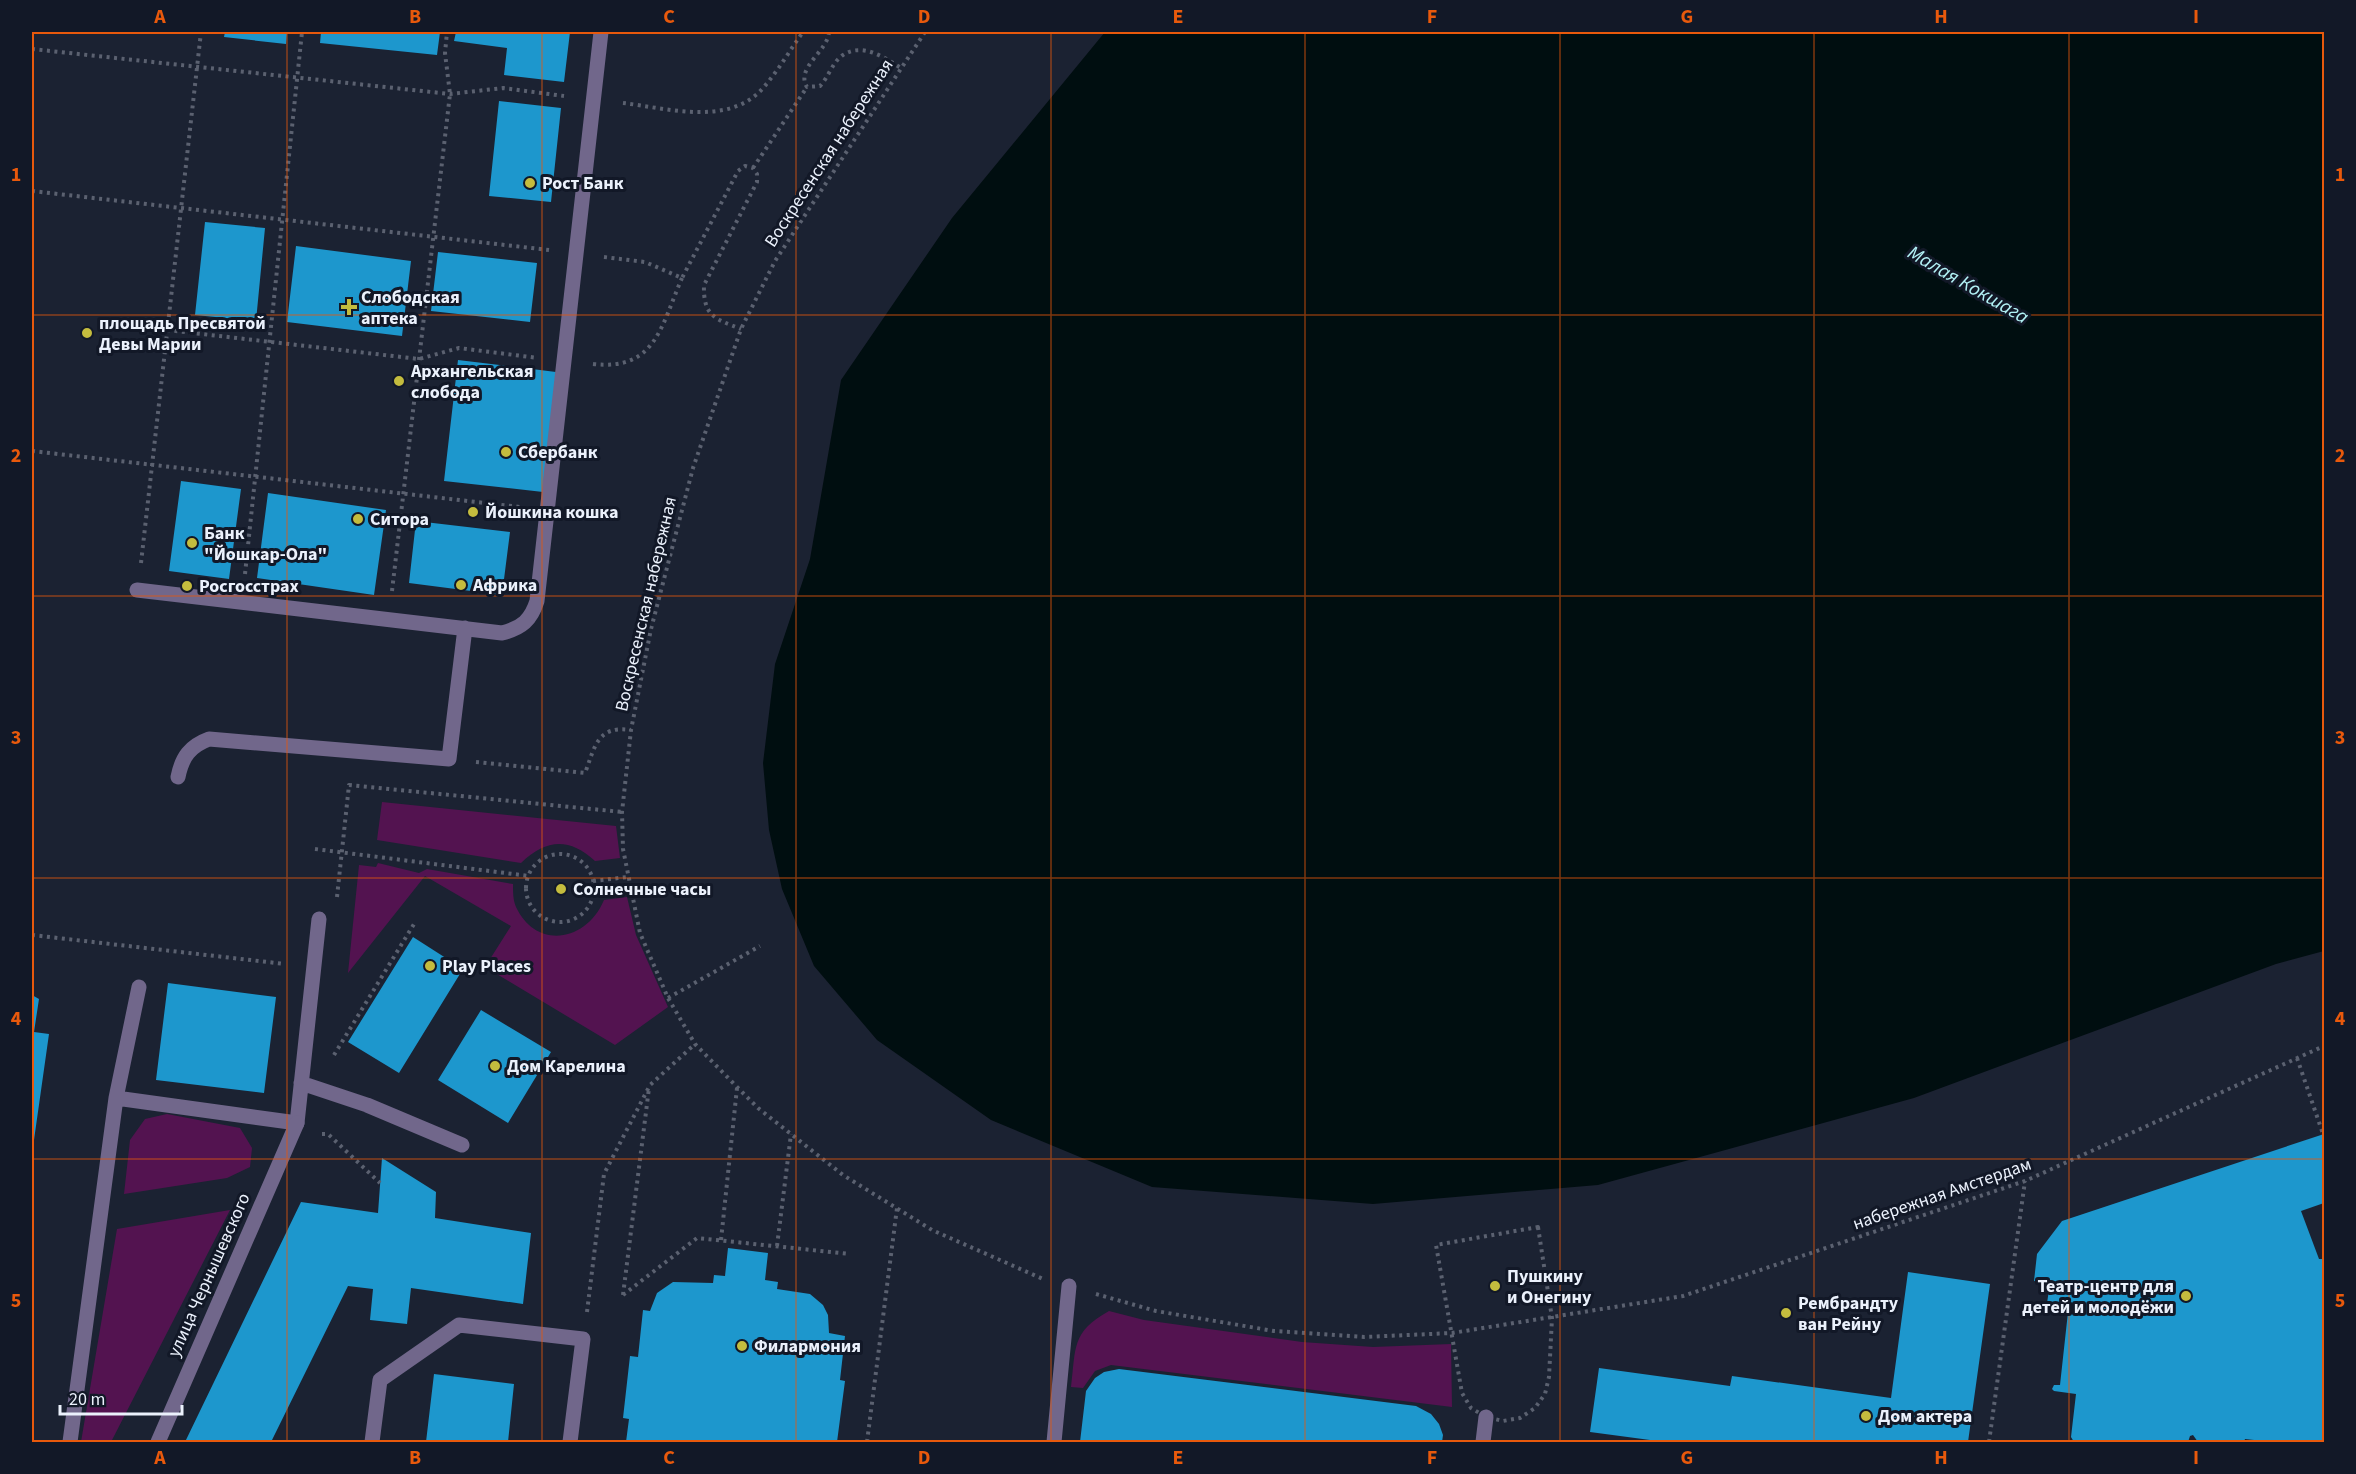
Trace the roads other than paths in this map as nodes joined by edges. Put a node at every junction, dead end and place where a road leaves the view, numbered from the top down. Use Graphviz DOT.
graph roads {
  1 [pos="601,32"];
  2 [pos="137,590"];
  3 [pos="465,628"];
  4 [pos="178,777"];
  5 [pos="320,919"];
  6 [pos="139,987"];
  7 [pos="308,1085"];
  8 [pos="116,1098"];
  9 [pos="297,1123"];
  10 [pos="462,1145"];
  11 [pos="1070,1286"];
  12 [pos="1486,1418"];
  13 [pos="70,1443"];
  14 [pos="158,1443"];
  15 [pos="372,1443"];
  16 [pos="570,1443"];
  17 [pos="1054,1443"];
  18 [pos="1482,1443"];
  1 -- 3 [label="street"];
  2 -- 3 [label="street"];
  3 -- 4 [label="street"];
  5 -- 7 [label="street, улица Чернышевского"];
  6 -- 8 [label="street"];
  7 -- 9 [label="street, улица Чернышевского"];
  7 -- 10 [label="street"];
  8 -- 9 [label="street"];
  8 -- 13 [label="street"];
  9 -- 14 [label="street, улица Чернышевского"];
  11 -- 17 [label="street"];
  12 -- 18 [label="street"];
  15 -- 16 [label="street"];
}
